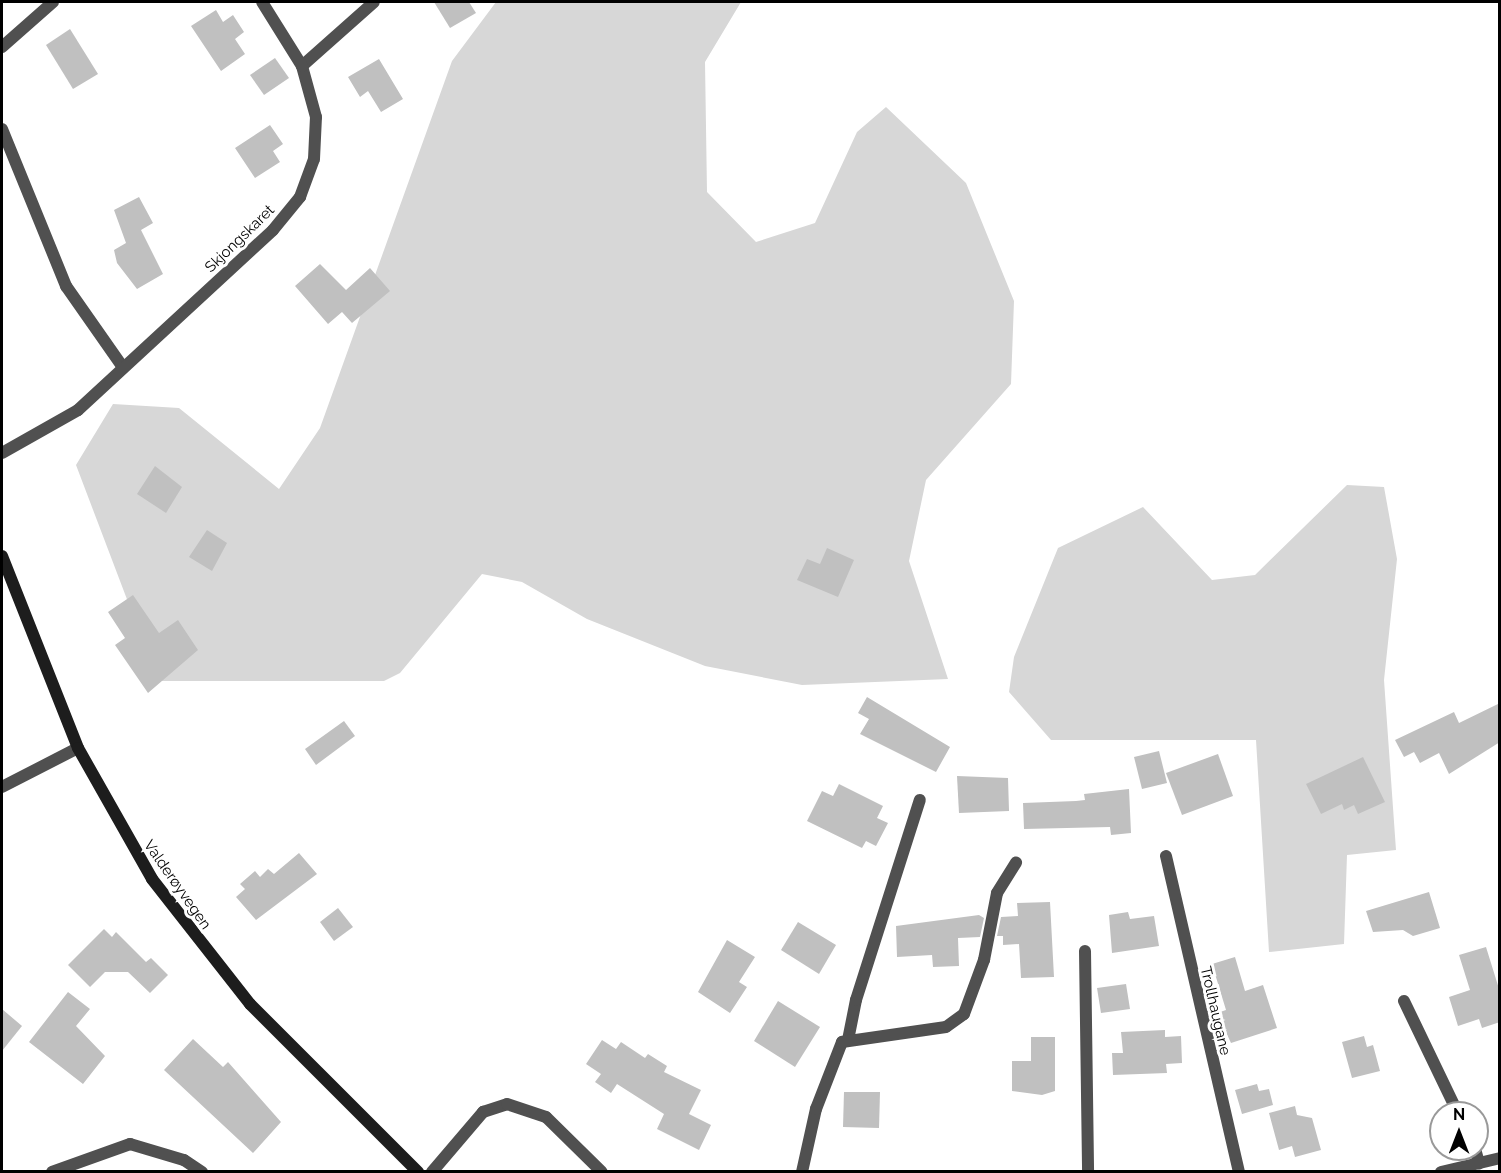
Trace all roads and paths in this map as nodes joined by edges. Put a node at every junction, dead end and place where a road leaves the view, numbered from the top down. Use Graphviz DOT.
graph roads {
  1 [pos="53,2"];
  2 [pos="262,2"];
  3 [pos="374,2"];
  4 [pos="2,47"];
  5 [pos="302,66"];
  6 [pos="2,129"];
  7 [pos="122,366"];
  8 [pos="2,453"];
  9 [pos="2,556"];
  10 [pos="78,748"];
  11 [pos="2,787"];
  12 [pos="920,800"];
  13 [pos="1166,856"];
  14 [pos="1016,862"];
  15 [pos="1085,951"];
  16 [pos="1404,1001"];
  17 [pos="848,1040"];
  18 [pos="1452,1101"];
  19 [pos="1500,1158"];
  20 [pos="1479,1163"];
  21 [pos="52,1172"];
  22 [pos="201,1172"];
  23 [pos="418,1172"];
  24 [pos="432,1172"];
  25 [pos="602,1172"];
  26 [pos="802,1172"];
  27 [pos="1088,1172"];
  28 [pos="1239,1172"];
  29 [pos="1441,1172"];
  1 -- 4 [label="street"];
  2 -- 5 [label="street, Skjongskaret"];
  3 -- 5 [label="street"];
  5 -- 7 [label="street, Skjongskaret"];
  6 -- 7 [label="street"];
  7 -- 8 [label="street, Skjongskaret"];
  9 -- 10 [label="main road, Valderøyvegen"];
  10 -- 11 [label="street"];
  10 -- 23 [label="main road, Valderøyvegen"];
  12 -- 17 [label="street"];
  13 -- 28 [label="street, Trollhaugane"];
  14 -- 17 [label="street"];
  15 -- 27 [label="street"];
  16 -- 18 [label="street"];
  17 -- 26 [label="street"];
  19 -- 20 [label="street"];
  20 -- 29 [label="street"];
  21 -- 22 [label="street"];
  24 -- 25 [label="street"];
}
